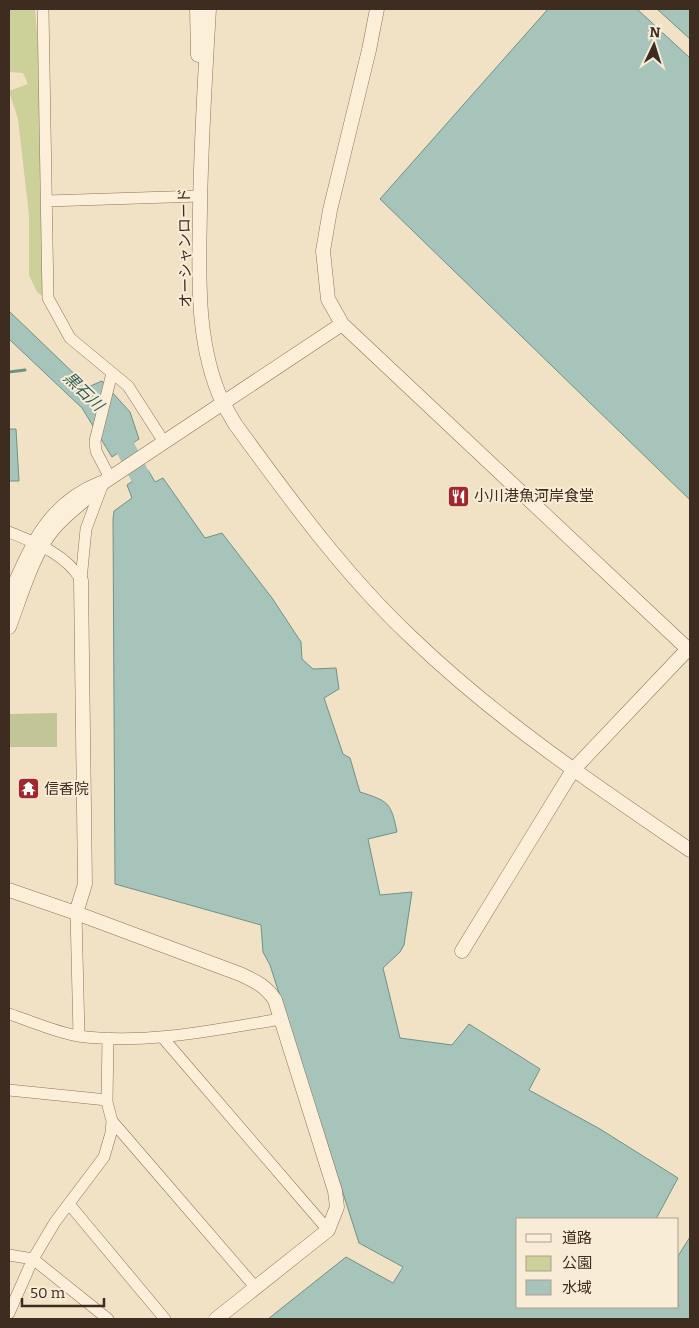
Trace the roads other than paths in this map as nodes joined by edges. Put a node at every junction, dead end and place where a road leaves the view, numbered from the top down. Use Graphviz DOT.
graph roads {
  1 [pos="43,9"];
  2 [pos="198,9"];
  3 [pos="210,9"];
  4 [pos="377,9"];
  5 [pos="202,120"];
  6 [pos="200,196"];
  7 [pos="47,201"];
  8 [pos="342,324"];
  9 [pos="112,373"];
  10 [pos="224,403"];
  11 [pos="164,442"];
  12 [pos="110,478"];
  13 [pos="9,532"];
  14 [pos="37,545"];
  15 [pos="81,580"];
  16 [pos="9,597"];
  17 [pos="9,627"];
  18 [pos="689,650"];
  19 [pos="574,770"];
  20 [pos="690,850"];
  21 [pos="9,890"];
  22 [pos="76,914"];
  23 [pos="462,951"];
  24 [pos="9,1014"];
  25 [pos="281,1020"];
  26 [pos="78,1036"];
  27 [pos="108,1038"];
  28 [pos="163,1038"];
  29 [pos="9,1090"];
  30 [pos="107,1100"];
  31 [pos="112,1121"];
  32 [pos="69,1204"];
  33 [pos="328,1230"];
  34 [pos="9,1255"];
  35 [pos="33,1259"];
  36 [pos="256,1288"];
  37 [pos="9,1314"];
  38 [pos="108,1319"];
  39 [pos="165,1319"];
  40 [pos="216,1319"];
  1 -- 7 [label="street"];
  2 -- 5 [label="street, オーシャンロード"];
  3 -- 5 [label="street, オーシャンロード"];
  4 -- 8 [label="street"];
  5 -- 6 [label="street, オーシャンロード"];
  6 -- 7 [label="street"];
  6 -- 10 [label="street, オーシャンロード"];
  7 -- 9 [label="street"];
  8 -- 10 [label="street"];
  8 -- 18 [label="street"];
  9 -- 11 [label="street"];
  9 -- 12 [label="street"];
  10 -- 11 [label="street"];
  10 -- 19 [label="street, オーシャンロード"];
  11 -- 12 [label="street"];
  12 -- 14 [label="street"];
  12 -- 15 [label="street"];
  13 -- 14 [label="street"];
  14 -- 15 [label="street"];
  14 -- 16 [label="street"];
  14 -- 17 [label="street"];
  15 -- 22 [label="street"];
  18 -- 19 [label="street"];
  19 -- 20 [label="street, オーシャンロード"];
  19 -- 23 [label="street"];
  21 -- 22 [label="street"];
  22 -- 25 [label="street"];
  22 -- 26 [label="street"];
  24 -- 26 [label="street"];
  25 -- 28 [label="street"];
  25 -- 33 [label="street"];
  26 -- 27 [label="street"];
  27 -- 28 [label="street"];
  27 -- 30 [label="street"];
  28 -- 33 [label="street"];
  29 -- 30 [label="street"];
  30 -- 31 [label="street"];
  31 -- 32 [label="street"];
  31 -- 36 [label="street"];
  32 -- 35 [label="street"];
  32 -- 39 [label="street"];
  33 -- 36 [label="street"];
  34 -- 35 [label="street"];
  35 -- 37 [label="street"];
  35 -- 38 [label="street"];
  36 -- 40 [label="street"];
}
